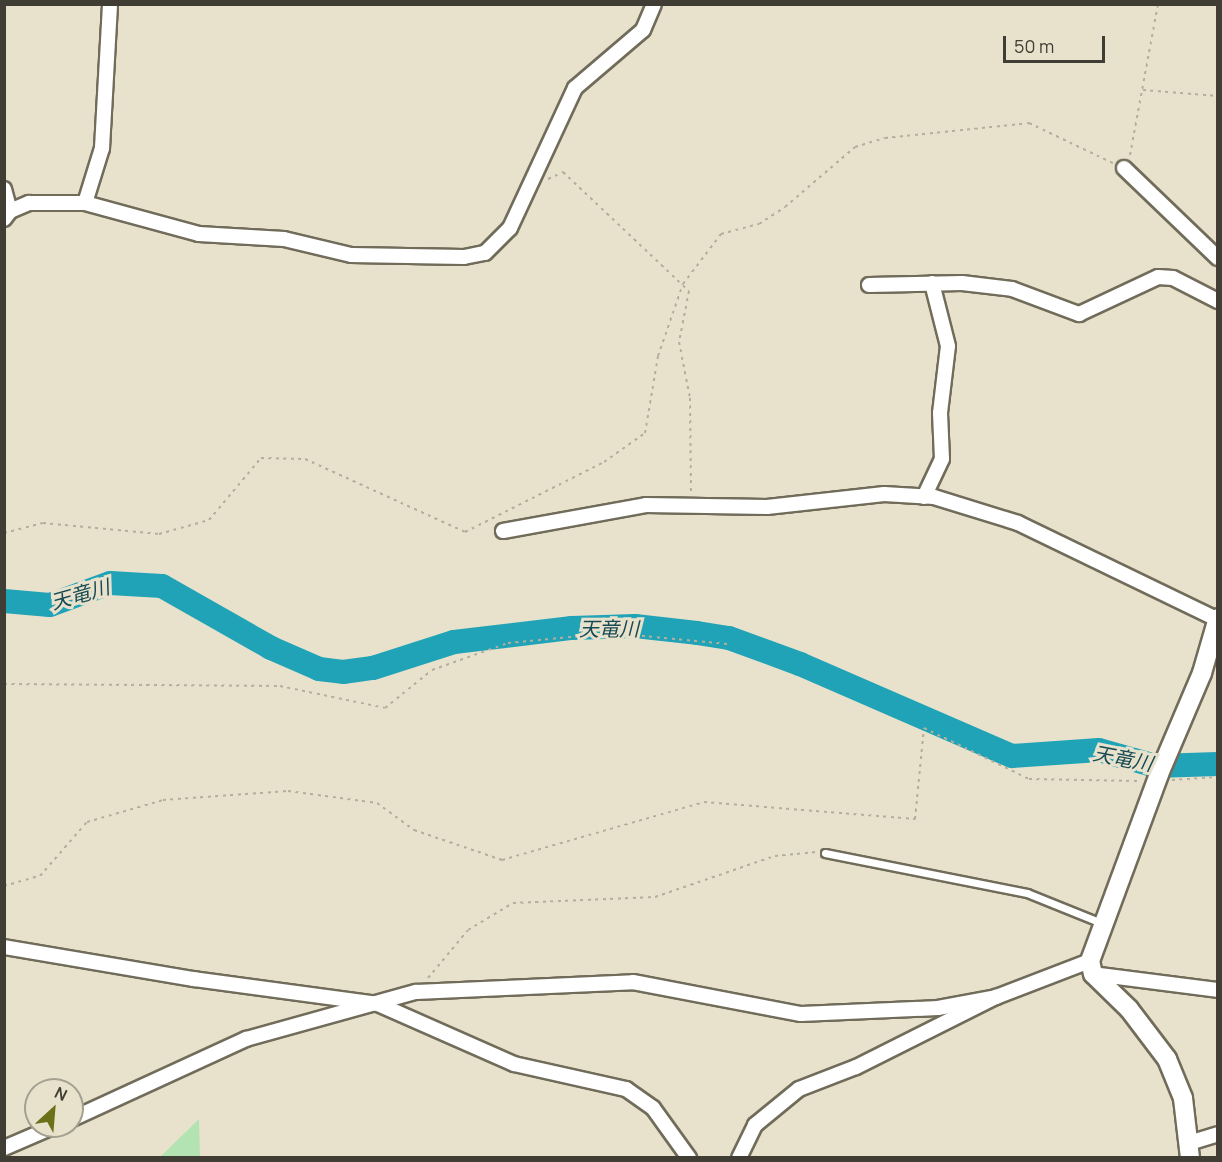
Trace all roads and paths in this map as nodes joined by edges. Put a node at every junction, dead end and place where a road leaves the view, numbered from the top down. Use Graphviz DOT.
graph roads {
  1 [pos="110,4"];
  2 [pos="654,4"];
  3 [pos="1158,4"];
  4 [pos="1143,90"];
  5 [pos="1218,96"];
  6 [pos="1124,168"];
  7 [pos="542,187"];
  8 [pos="5,193"];
  9 [pos="85,203"];
  10 [pos="7,215"];
  11 [pos="1218,258"];
  12 [pos="932,283"];
  13 [pos="683,284"];
  14 [pos="869,285"];
  15 [pos="1218,301"];
  16 [pos="924,497"];
  17 [pos="693,508"];
  18 [pos="503,531"];
  19 [pos="4,533"];
  20 [pos="1217,619"];
  21 [pos="727,644"];
  22 [pos="4,684"];
  23 [pos="1218,777"];
  24 [pos="1157,778"];
  25 [pos="825,853"];
  26 [pos="4,886"];
  27 [pos="1104,924"];
  28 [pos="4,947"];
  29 [pos="1091,967"];
  30 [pos="1218,990"];
  31 [pos="416,992"];
  32 [pos="996,997"];
  33 [pos="378,1004"];
  34 [pos="84,1113"];
  35 [pos="1218,1134"];
  36 [pos="27,1138"];
  37 [pos="4,1148"];
  38 [pos="1189,1150"];
  39 [pos="689,1158"];
  40 [pos="739,1158"];
  1 -- 9 [label="street"];
  2 -- 9 [label="street"];
  3 -- 4 [label="path"];
  4 -- 5 [label="path"];
  4 -- 6 [label="path"];
  6 -- 11 [label="street"];
  6 -- 13 [label="path"];
  7 -- 13 [label="path"];
  8 -- 10 [label="street"];
  9 -- 10 [label="street"];
  12 -- 14 [label="street"];
  12 -- 15 [label="street"];
  12 -- 16 [label="street"];
  13 -- 17 [label="path"];
  13 -- 19 [label="path"];
  16 -- 17 [label="street"];
  16 -- 20 [label="street"];
  17 -- 18 [label="street"];
  20 -- 24 [label="street"];
  21 -- 22 [label="path"];
  23 -- 24 [label="path"];
  24 -- 26 [label="path"];
  24 -- 27 [label="street"];
  25 -- 27 [label="lane"];
  25 -- 31 [label="path"];
  27 -- 29 [label="street"];
  28 -- 33 [label="street"];
  29 -- 30 [label="street"];
  29 -- 32 [label="street"];
  29 -- 38 [label="street"];
  31 -- 32 [label="street"];
  31 -- 33 [label="street"];
  32 -- 40 [label="street"];
  33 -- 34 [label="street"];
  33 -- 39 [label="street"];
  35 -- 38 [label="street"];
  36 -- 37 [label="street"];
}
